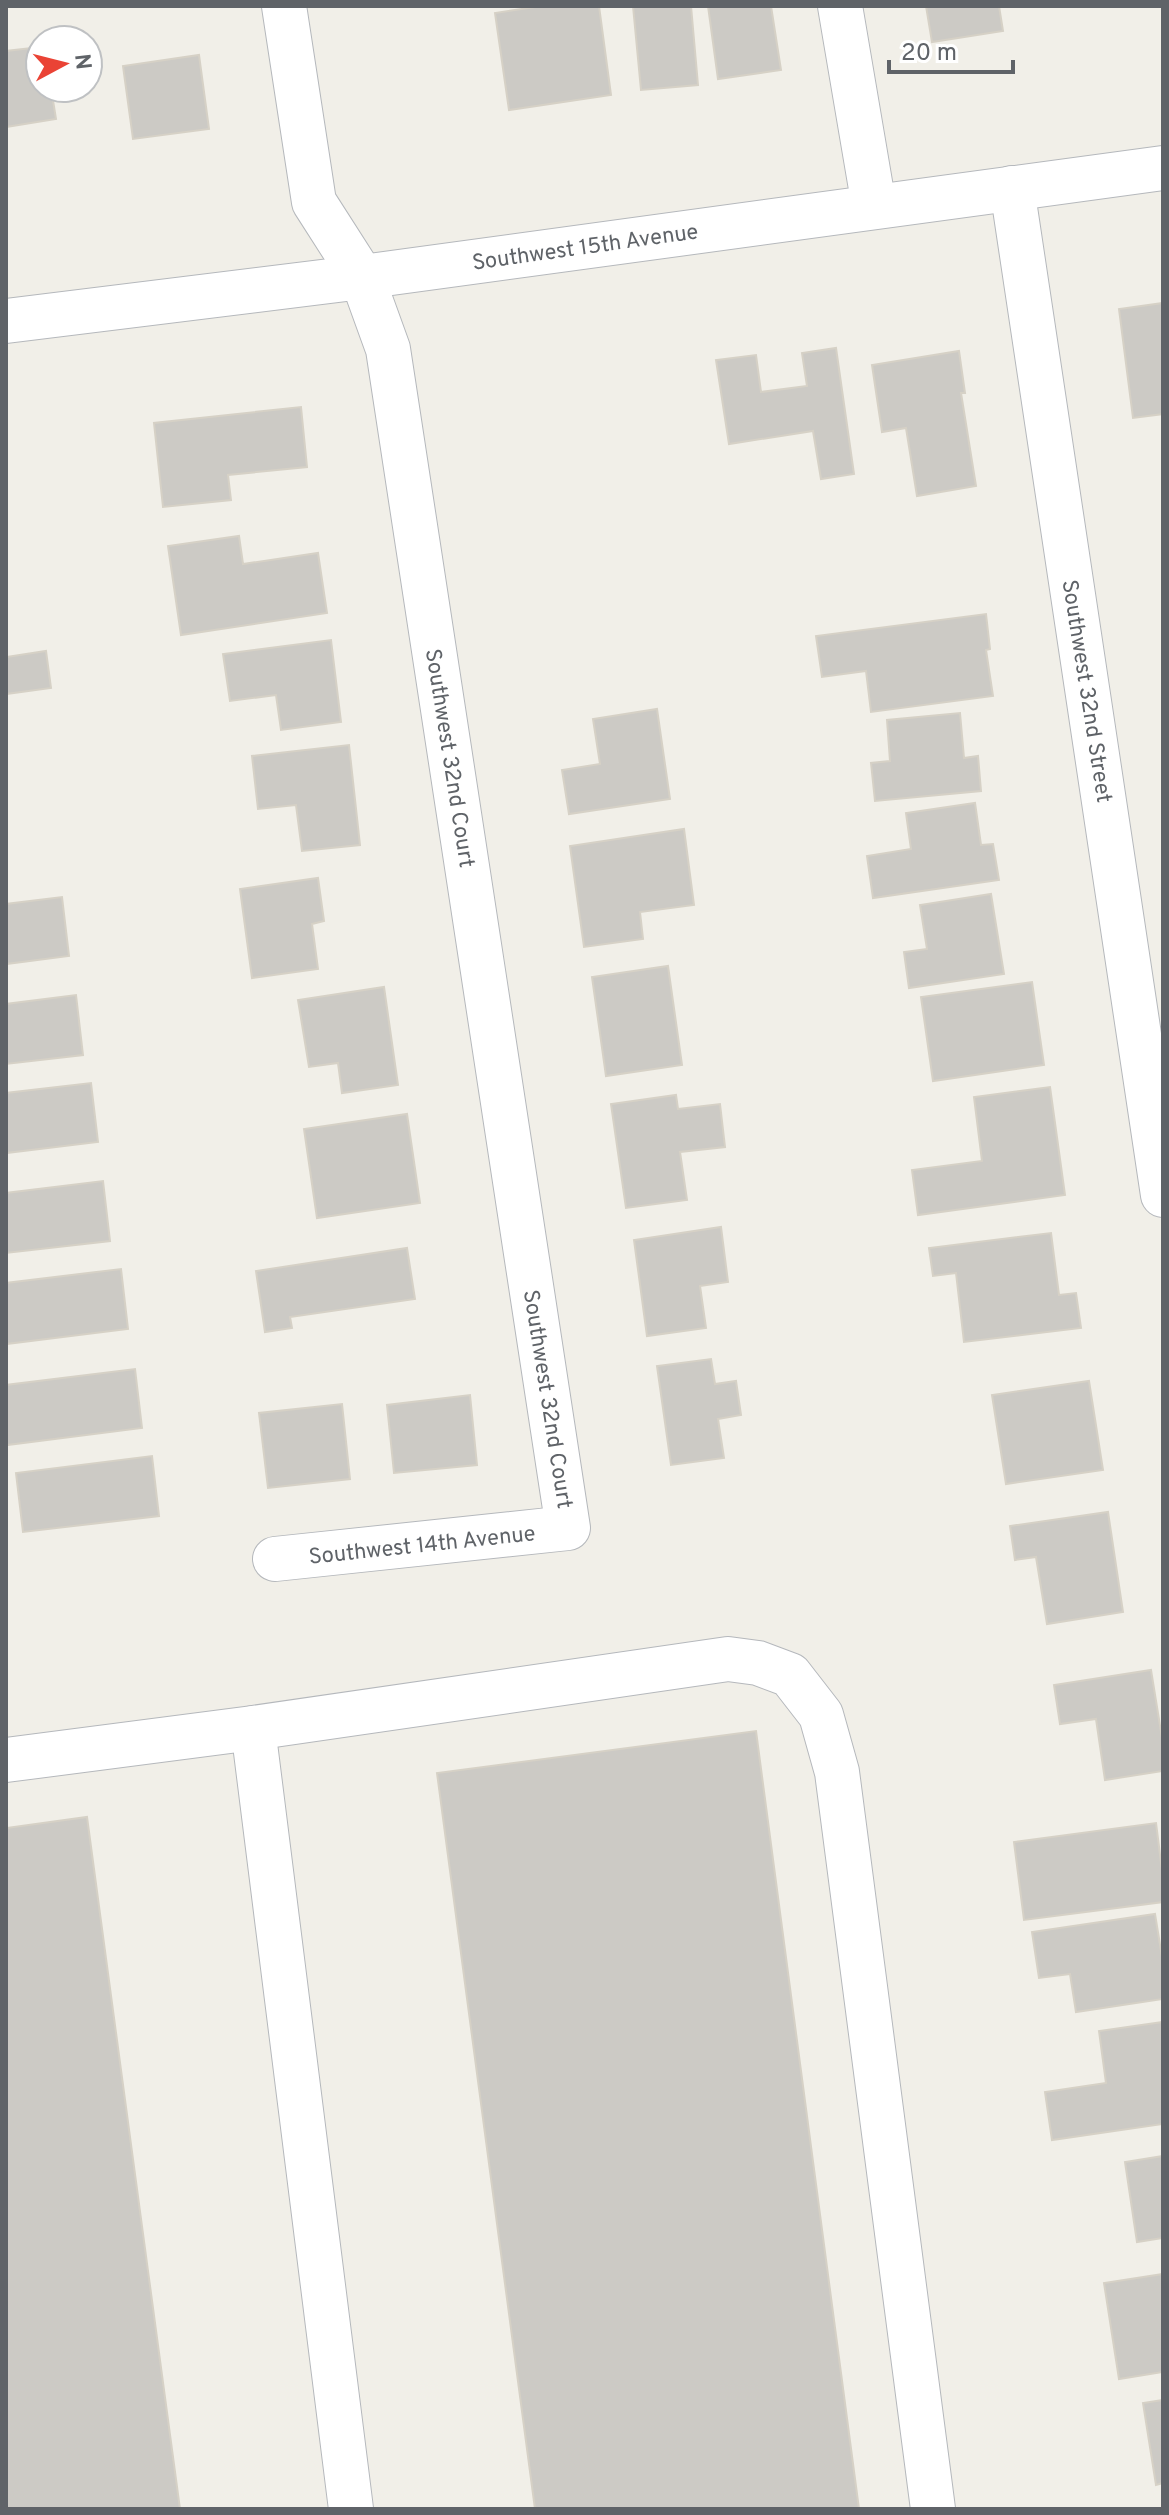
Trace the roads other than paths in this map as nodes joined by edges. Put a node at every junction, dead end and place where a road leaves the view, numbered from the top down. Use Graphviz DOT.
graph roads {
  1 [pos="284,6"];
  2 [pos="840,6"];
  3 [pos="1163,168"];
  4 [pos="1012,188"];
  5 [pos="874,206"];
  6 [pos="362,277"];
  7 [pos="6,321"];
  8 [pos="1163,1195"];
  9 [pos="568,1528"];
  10 [pos="275,1559"];
  11 [pos="253,1728"];
  12 [pos="6,1760"];
  13 [pos="351,2509"];
  14 [pos="933,2509"];
  1 -- 6 [label="street, Southwest 32nd Court"];
  2 -- 5 [label="street"];
  3 -- 4 [label="street, Southwest 15th Avenue"];
  4 -- 5 [label="street, Southwest 15th Avenue"];
  4 -- 8 [label="street, Southwest 32nd Street"];
  5 -- 6 [label="street, Southwest 15th Avenue"];
  6 -- 7 [label="street, Southwest 15th Avenue"];
  6 -- 9 [label="street, Southwest 32nd Court"];
  9 -- 10 [label="street, Southwest 14th Avenue"];
  11 -- 12 [label="street"];
  11 -- 13 [label="street"];
  11 -- 14 [label="street"];
}
